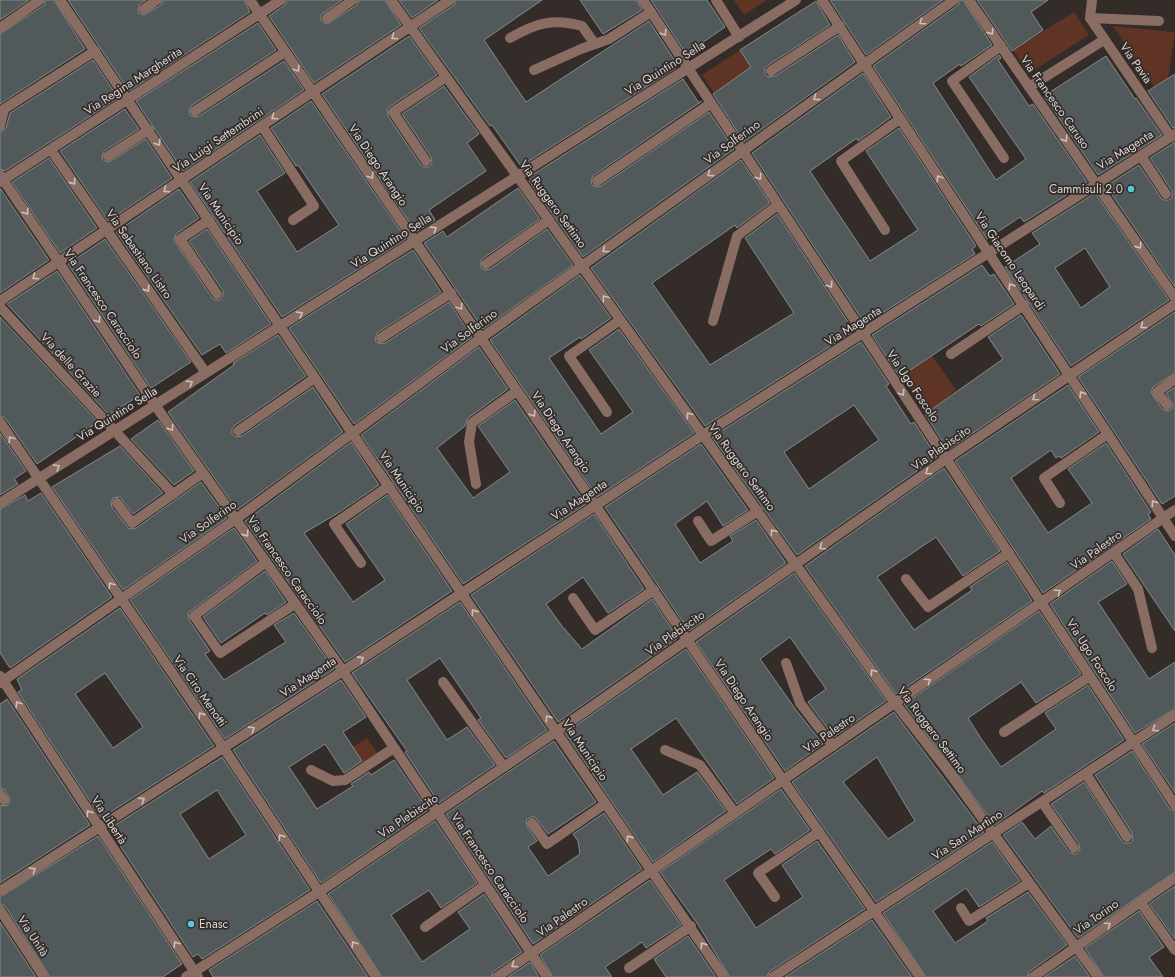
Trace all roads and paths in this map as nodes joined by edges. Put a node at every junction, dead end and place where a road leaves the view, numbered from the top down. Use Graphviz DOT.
graph roads {
  1 [pos="40,0"];
  2 [pos="60,0"];
  3 [pos="157,0"];
  4 [pos="250,0"];
  5 [pos="281,0"];
  6 [pos="353,0"];
  7 [pos="391,0"];
  8 [pos="450,0"];
  9 [pos="643,0"];
  10 [pos="716,0"];
  11 [pos="796,0"];
  12 [pos="822,0"];
  13 [pos="954,0"];
  14 [pos="968,0"];
  15 [pos="1092,0"];
  16 [pos="144,9"];
  17 [pos="651,12"];
  18 [pos="260,14"];
  19 [pos="327,18"];
  20 [pos="1090,18"];
  21 [pos="1159,21"];
  22 [pos="410,26"];
  23 [pos="840,26"];
  24 [pos="0,28"];
  25 [pos="739,37"];
  26 [pos="510,38"];
  27 [pos="1104,40"];
  28 [pos="595,44"];
  29 [pos="1001,46"];
  30 [pos="95,51"];
  31 [pos="286,52"];
  32 [pos="864,63"];
  33 [pos="688,69"];
  34 [pos="534,70"];
  35 [pos="771,71"];
  36 [pos="446,77"];
  37 [pos="1029,87"];
  38 [pos="313,92"];
  39 [pos="128,99"];
  40 [pos="710,104"];
  41 [pos="195,111"];
  42 [pos="900,120"];
  43 [pos="0,126"];
  44 [pos="262,126"];
  45 [pos="148,130"];
  46 [pos="1173,136"];
  47 [pos="51,150"];
  48 [pos="742,151"];
  49 [pos="108,156"];
  50 [pos="1141,156"];
  51 [pos="1004,158"];
  52 [pos="426,161"];
  53 [pos="518,176"];
  54 [pos="1,179"];
  55 [pos="182,179"];
  56 [pos="597,181"];
  57 [pos="1096,184"];
  58 [pos="1166,194"];
  59 [pos="778,205"];
  60 [pos="209,220"];
  61 [pos="292,220"];
  62 [pos="549,220"];
  63 [pos="106,230"];
  64 [pos="884,230"];
  65 [pos="415,241"];
  66 [pos="989,254"];
  67 [pos="59,261"];
  68 [pos="486,264"];
  69 [pos="582,266"];
  70 [pos="451,293"];
  71 [pos="217,294"];
  72 [pos="1175,298"];
  73 [pos="0,301"];
  74 [pos="1175,304"];
  75 [pos="1024,305"];
  76 [pos="0,308"];
  77 [pos="620,320"];
  78 [pos="713,321"];
  79 [pos="280,326"];
  80 [pos="863,335"];
  81 [pos="381,338"];
  82 [pos="481,338"];
  83 [pos="952,354"];
  84 [pos="206,373"];
  85 [pos="1069,375"];
  86 [pos="315,378"];
  87 [pos="1175,379"];
  88 [pos="517,391"];
  89 [pos="155,405"];
  90 [pos="1167,405"];
  91 [pos="607,412"];
  92 [pos="0,422"];
  93 [pos="114,431"];
  94 [pos="238,431"];
  95 [pos="352,433"];
  96 [pos="1108,434"];
  97 [pos="703,435"];
  98 [pos="946,459"];
  99 [pos="203,473"];
  100 [pos="38,479"];
  101 [pos="476,484"];
  102 [pos="390,486"];
  103 [pos="173,494"];
  104 [pos="0,503"];
  105 [pos="117,503"];
  106 [pos="1060,503"];
  107 [pos="595,505"];
  108 [pos="1175,510"];
  109 [pos="758,512"];
  110 [pos="1164,518"];
  111 [pos="236,519"];
  112 [pos="698,521"];
  113 [pos="1175,536"];
  114 [pos="1114,553"];
  115 [pos="1009,554"];
  116 [pos="266,562"];
  117 [pos="361,563"];
  118 [pos="796,565"];
  119 [pos="906,579"];
  120 [pos="654,590"];
  121 [pos="461,593"];
  122 [pos="574,598"];
  123 [pos="121,600"];
  124 [pos="1042,603"];
  125 [pos="295,604"];
  126 [pos="688,641"];
  127 [pos="1152,648"];
  128 [pos="786,663"];
  129 [pos="343,671"];
  130 [pos="1090,676"];
  131 [pos="1,680"];
  132 [pos="443,682"];
  133 [pos="895,703"];
  134 [pos="1175,715"];
  135 [pos="557,731"];
  136 [pos="1004,732"];
  137 [pos="1134,743"];
  138 [pos="833,746"];
  139 [pos="223,748"];
  140 [pos="394,748"];
  141 [pos="666,750"];
  142 [pos="504,767"];
  143 [pos="311,770"];
  144 [pos="1086,774"];
  145 [pos="783,780"];
  146 [pos="1042,802"];
  147 [pos="605,804"];
  148 [pos="1175,805"];
  149 [pos="437,812"];
  150 [pos="735,813"];
  151 [pos="532,823"];
  152 [pos="99,828"];
  153 [pos="819,832"];
  154 [pos="993,834"];
  155 [pos="1127,837"];
  156 [pos="1074,848"];
  157 [pos="652,870"];
  158 [pos="1175,878"];
  159 [pos="1029,883"];
  160 [pos="485,885"];
  161 [pos="0,891"];
  162 [pos="320,892"];
  163 [pos="775,897"];
  164 [pos="1140,902"];
  165 [pos="961,908"];
  166 [pos="0,910"];
  167 [pos="874,911"];
  168 [pos="691,926"];
  169 [pos="425,927"];
  170 [pos="1076,947"];
  171 [pos="1175,950"];
  172 [pos="531,954"];
  173 [pos="629,968"];
  174 [pos="193,975"];
  175 [pos="44,977"];
  176 [pos="376,977"];
  177 [pos="497,977"];
  178 [pos="547,977"];
  179 [pos="724,977"];
  180 [pos="773,977"];
  181 [pos="920,977"];
  182 [pos="1033,977"];
  183 [pos="1098,977"];
  1 -- 24 [label="street"];
  2 -- 30 [label="street, Via Municipio"];
  3 -- 16 [label="street"];
  4 -- 18 [label="street, Via Diego Arangio"];
  5 -- 18 [label="street, Via Regina Margherita"];
  6 -- 19 [label="street"];
  7 -- 22 [label="street, Via Ruggero Settimo"];
  8 -- 22 [label="street, Via Luigi Settembrini"];
  9 -- 17 [label="street, Via Ugo Foscolo"];
  10 -- 25 [label="street"];
  11 -- 25 [label="street, Via Quintino Sella"];
  12 -- 23 [label="street, Via Giacomo Leopardi"];
  13 -- 32 [label="street, Via Solferino, one-way"];
  14 -- 29 [label="street, Via Francesco Caruso, one-way"];
  15 -- 20 [label="street"];
  17 -- 28 [label="street"];
  17 -- 33 [label="street, Via Ugo Foscolo, one-way"];
  18 -- 31 [label="street, Via Diego Arangio"];
  18 -- 39 [label="street, Via Regina Margherita"];
  20 -- 21 [label="street"];
  20 -- 27 [label="street, Via Pavia"];
  22 -- 36 [label="street, Via Ruggero Settimo"];
  22 -- 38 [label="street, Via Luigi Settembrini, one-way"];
  23 -- 32 [label="street, Via Giacomo Leopardi"];
  23 -- 35 [label="street"];
  25 -- 33 [label="street, Via Quintino Sella"];
  26 -- 28 [label="street"];
  27 -- 37 [label="street"];
  27 -- 46 [label="street, Via Pavia"];
  28 -- 34 [label="street"];
  29 -- 37 [label="street, Via Francesco Caruso"];
  29 -- 51 [label="street"];
  30 -- 39 [label="street, Via Municipio"];
  30 -- 43 [label="street"];
  31 -- 38 [label="street, Via Diego Arangio, one-way"];
  31 -- 41 [label="street"];
  32 -- 42 [label="street, Via Giacomo Leopardi"];
  32 -- 48 [label="street, Via Solferino, one-way"];
  33 -- 40 [label="street, Via Ugo Foscolo"];
  33 -- 53 [label="street, Via Quintino Sella"];
  36 -- 52 [label="street"];
  36 -- 53 [label="street, Via Ruggero Settimo"];
  37 -- 57 [label="street, Via Francesco Caruso, one-way"];
  38 -- 44 [label="street, Via Luigi Settembrini, one-way"];
  38 -- 65 [label="street, Via Diego Arangio, one-way"];
  39 -- 45 [label="street, Via Municipio"];
  39 -- 47 [label="street, Via Regina Margherita"];
  40 -- 48 [label="street, Via Ugo Foscolo"];
  40 -- 56 [label="street"];
  42 -- 64 [label="street"];
  66 -- 42 [label="street, Via Giacomo Leopardi, one-way"];
  44 -- 55 [label="street, Via Luigi Settembrini"];
  44 -- 61 [label="street"];
  45 -- 49 [label="street"];
  45 -- 55 [label="street, Via Municipio, one-way"];
  46 -- 50 [label="street, Via Magenta"];
  47 -- 54 [label="street, Via Regina Margherita"];
  47 -- 63 [label="street, Via Sebastiano Listro, one-way"];
  48 -- 59 [label="street, Via Ugo Foscolo, one-way"];
  48 -- 69 [label="street, Via Solferino, one-way"];
  50 -- 57 [label="street, Via Magenta"];
  50 -- 58 [label="street"];
  53 -- 62 [label="street, Via Ruggero Settimo"];
  65 -- 53 [label="street, Via Quintino Sella, one-way"];
  54 -- 67 [label="street, Via Francesco Caracciolo, one-way"];
  55 -- 60 [label="street, Via Municipio"];
  55 -- 63 [label="street, Via Luigi Settembrini, one-way"];
  57 -- 66 [label="street, Via Magenta"];
  57 -- 72 [label="street, Via Francesco Caruso, one-way"];
  59 -- 78 [label="street"];
  59 -- 80 [label="street, Via Ugo Foscolo, one-way"];
  60 -- 71 [label="street"];
  60 -- 79 [label="street, Via Municipio"];
  62 -- 68 [label="street"];
  62 -- 69 [label="street, Via Ruggero Settimo"];
  63 -- 67 [label="street, Via Luigi Settembrini"];
  63 -- 84 [label="street, Via Sebastiano Listro, one-way"];
  65 -- 70 [label="street, Via Diego Arangio"];
  79 -- 65 [label="street, Via Quintino Sella, one-way"];
  75 -- 66 [label="street, Via Giacomo Leopardi, one-way"];
  66 -- 80 [label="street, Via Magenta"];
  67 -- 73 [label="street, Via Luigi Settembrini, one-way"];
  67 -- 89 [label="street, Via Francesco Caracciolo, one-way"];
  77 -- 69 [label="street, Via Ruggero Settimo, one-way"];
  69 -- 82 [label="street, Via Solferino"];
  70 -- 81 [label="street"];
  70 -- 82 [label="street, Via Diego Arangio, one-way"];
  74 -- 85 [label="street, Via Plebiscito, one-way"];
  75 -- 83 [label="street"];
  75 -- 85 [label="street, Via Giacomo Leopardi"];
  76 -- 93 [label="street, Via delle Grazie"];
  77 -- 91 [label="street"];
  97 -- 77 [label="street, Via Ruggero Settimo, one-way"];
  79 -- 84 [label="street, Via Quintino Sella"];
  79 -- 86 [label="street, Via Municipio"];
  80 -- 97 [label="street, Via Magenta"];
  80 -- 98 [label="street, Via Ugo Foscolo, one-way"];
  82 -- 88 [label="street, Via Diego Arangio"];
  82 -- 95 [label="street, Via Solferino"];
  89 -- 84 [label="street, Via Quintino Sella, one-way"];
  96 -- 85 [label="street, Via Giacomo Leopardi, one-way"];
  85 -- 98 [label="street, Via Plebiscito, one-way"];
  86 -- 94 [label="street"];
  86 -- 95 [label="street, Via Municipio"];
  87 -- 90 [label="street"];
  88 -- 101 [label="street"];
  88 -- 107 [label="street, Via Diego Arangio, one-way"];
  89 -- 93 [label="street, Via Quintino Sella"];
  89 -- 99 [label="street, Via Francesco Caracciolo, one-way"];
  100 -- 92 [label="street, Via Ciro Menotti, one-way"];
  100 -- 93 [label="street, Via Quintino Sella, one-way"];
  93 -- 103 [label="street, Via delle Grazie"];
  95 -- 102 [label="street, Via Municipio"];
  95 -- 111 [label="street, Via Solferino"];
  96 -- 106 [label="street"];
  110 -- 96 [label="street, Via Giacomo Leopardi, one-way"];
  97 -- 107 [label="street, Via Magenta"];
  97 -- 109 [label="street, Via Ruggero Settimo"];
  98 -- 115 [label="street, Via Ugo Foscolo"];
  98 -- 118 [label="street, Via Plebiscito, one-way"];
  99 -- 103 [label="street"];
  99 -- 111 [label="street, Via Francesco Caracciolo"];
  100 -- 104 [label="street, Via Quintino Sella"];
  123 -- 100 [label="street, Via Ciro Menotti, one-way"];
  102 -- 117 [label="street"];
  102 -- 121 [label="street, Via Municipio"];
  103 -- 105 [label="street"];
  107 -- 120 [label="street, Via Diego Arangio"];
  107 -- 121 [label="street, Via Magenta"];
  108 -- 110 [label="street, Via Palestro"];
  109 -- 112 [label="street"];
  118 -- 109 [label="street, Via Ruggero Settimo, one-way"];
  110 -- 113 [label="street, Via Giacomo Leopardi"];
  110 -- 114 [label="street, Via Palestro"];
  111 -- 116 [label="street, Via Francesco Caracciolo, one-way"];
  111 -- 123 [label="street, Via Solferino"];
  124 -- 114 [label="street, Via Palestro, one-way"];
  114 -- 127 [label="street"];
  115 -- 119 [label="street"];
  115 -- 124 [label="street, Via Ugo Foscolo"];
  116 -- 125 [label="street, Via Francesco Caracciolo"];
  116 -- 125 [label="street"];
  118 -- 126 [label="street, Via Plebiscito"];
  133 -- 118 [label="street, Via Ruggero Settimo, one-way"];
  120 -- 122 [label="street"];
  120 -- 126 [label="street, Via Diego Arangio"];
  129 -- 121 [label="street, Via Magenta, one-way"];
  135 -- 121 [label="street, Via Municipio, one-way"];
  123 -- 131 [label="street, Via Solferino"];
  139 -- 123 [label="street, Via Ciro Menotti, one-way"];
  124 -- 130 [label="street, Via Ugo Foscolo"];
  133 -- 124 [label="street, Via Palestro, one-way"];
  125 -- 129 [label="street, Via Francesco Caracciolo"];
  126 -- 135 [label="street, Via Plebiscito"];
  126 -- 145 [label="street, Via Diego Arangio"];
  128 -- 138 [label="street"];
  139 -- 129 [label="street, Via Magenta, one-way"];
  129 -- 140 [label="street, Via Francesco Caracciolo"];
  130 -- 136 [label="street"];
  130 -- 137 [label="street, Via Ugo Foscolo"];
  152 -- 131 [label="street, Via Libertà, one-way"];
  132 -- 142 [label="street"];
  133 -- 138 [label="street, Via Palestro"];
  133 -- 154 [label="street, Via Ruggero Settimo"];
  134 -- 137 [label="street, Via San Martino, one-way"];
  135 -- 142 [label="street, Via Plebiscito"];
  135 -- 147 [label="street, Via Municipio"];
  137 -- 144 [label="street, Via San Martino"];
  137 -- 148 [label="street, Via Ugo Foscolo"];
  138 -- 145 [label="street, Via Palestro"];
  152 -- 139 [label="street, Via Magenta, one-way"];
  162 -- 139 [label="street, Via Ciro Menotti, one-way"];
  140 -- 143 [label="street"];
  140 -- 149 [label="street, Via Francesco Caracciolo"];
  141 -- 150 [label="street"];
  142 -- 149 [label="street, Via Plebiscito"];
  144 -- 146 [label="street, Via San Martino"];
  144 -- 155 [label="street"];
  145 -- 150 [label="street, Via Palestro"];
  145 -- 153 [label="street, Via Diego Arangio"];
  146 -- 154 [label="street, Via San Martino"];
  146 -- 156 [label="street"];
  147 -- 151 [label="street"];
  157 -- 147 [label="street, Via Municipio, one-way"];
  149 -- 160 [label="street, Via Francesco Caracciolo"];
  149 -- 162 [label="street, Via Plebiscito"];
  150 -- 157 [label="street, Via Palestro"];
  161 -- 152 [label="street, Via Magenta, one-way"];
  174 -- 152 [label="street, Via Libertà, one-way"];
  153 -- 163 [label="street"];
  153 -- 167 [label="street, Via Diego Arangio"];
  154 -- 159 [label="street, Via Ruggero Settimo"];
  154 -- 167 [label="street, Via San Martino"];
  157 -- 168 [label="street, Via Municipio"];
  157 -- 172 [label="street, Via Palestro"];
  158 -- 164 [label="street, Via Torino"];
  159 -- 165 [label="street"];
  159 -- 170 [label="street, Via Ruggero Settimo"];
  160 -- 169 [label="street"];
  160 -- 172 [label="street, Via Francesco Caracciolo"];
  162 -- 174 [label="street, Via Plebiscito"];
  176 -- 162 [label="street, Via Ciro Menotti, one-way"];
  170 -- 164 [label="street, Via Torino, one-way"];
  164 -- 171 [label="street"];
  166 -- 175 [label="street, Via Unità"];
  167 -- 180 [label="street, Via San Martino"];
  167 -- 181 [label="street, Via Diego Arangio"];
  168 -- 173 [label="street"];
  179 -- 168 [label="street, Via Municipio, one-way"];
  170 -- 182 [label="street, Via Torino"];
  170 -- 183 [label="street, Via Ruggero Settimo"];
  172 -- 177 [label="street, Via Palestro, one-way"];
  172 -- 178 [label="street, Via Francesco Caracciolo"];
}
